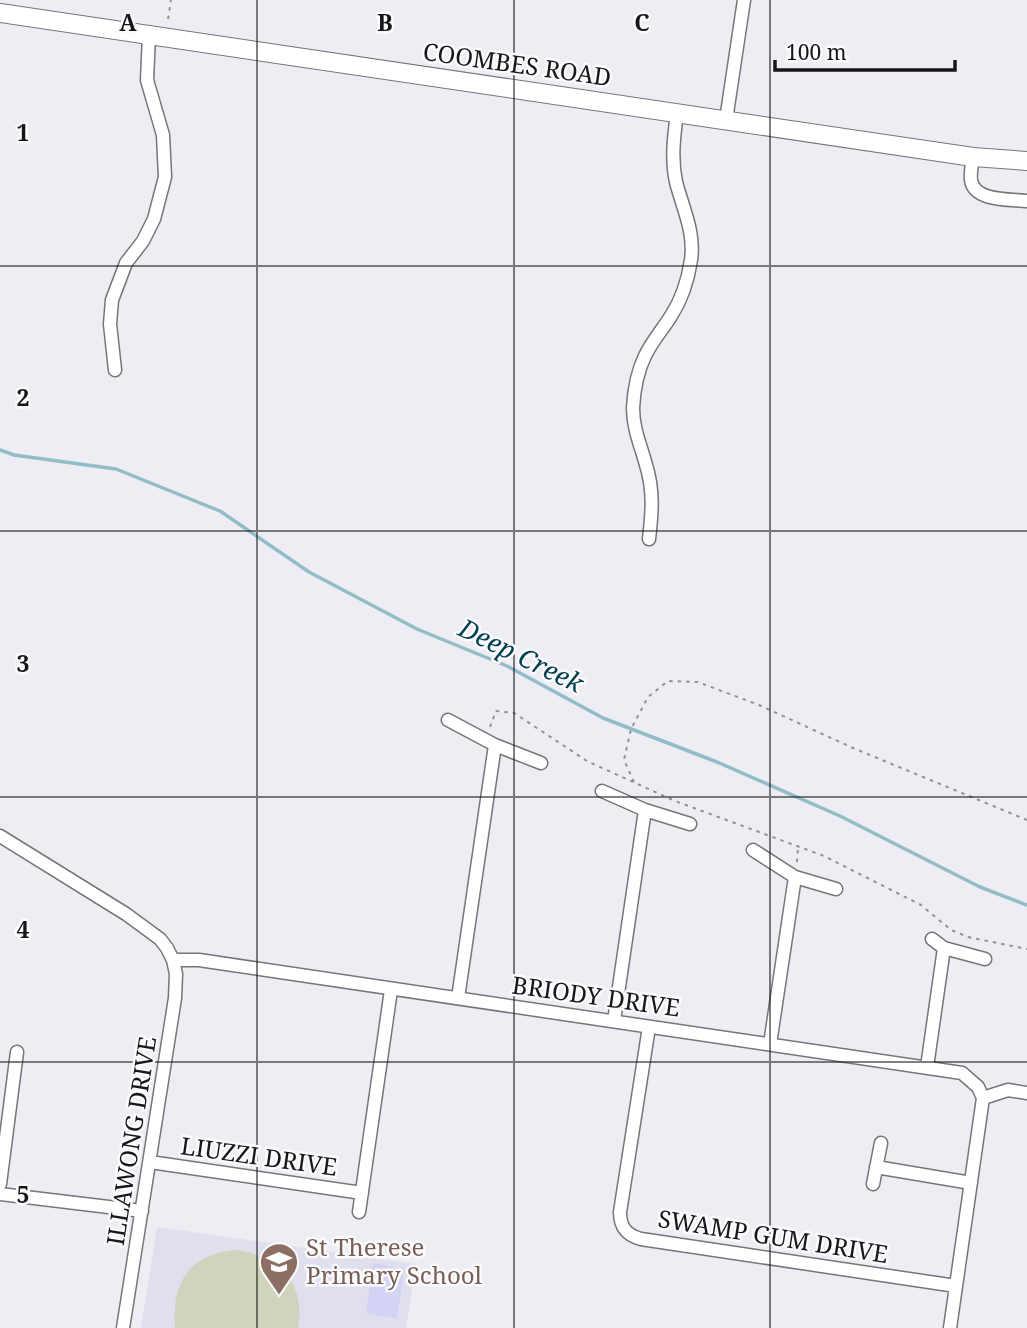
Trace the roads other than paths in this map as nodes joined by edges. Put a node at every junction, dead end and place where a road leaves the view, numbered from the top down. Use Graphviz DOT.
graph roads {
  1 [pos="744,0"];
  2 [pos="0,13"];
  3 [pos="149,35"];
  4 [pos="677,113"];
  5 [pos="726,120"];
  6 [pos="973,157"];
  7 [pos="1027,161"];
  8 [pos="1027,201"];
  9 [pos="115,370"];
  10 [pos="649,539"];
  11 [pos="448,720"];
  12 [pos="490,743"];
  13 [pos="541,763"];
  14 [pos="602,791"];
  15 [pos="645,810"];
  16 [pos="690,824"];
  17 [pos="0,836"];
  18 [pos="753,850"];
  19 [pos="795,877"];
  20 [pos="836,889"];
  21 [pos="932,939"];
  22 [pos="944,948"];
  23 [pos="985,959"];
  24 [pos="173,960"];
  25 [pos="391,989"];
  26 [pos="458,998"];
  27 [pos="614,1021"];
  28 [pos="649,1027"];
  29 [pos="770,1044"];
  30 [pos="17,1052"];
  31 [pos="927,1067"];
  32 [pos="1027,1093"];
  33 [pos="983,1098"];
  34 [pos="881,1143"];
  35 [pos="150,1162"];
  36 [pos="876,1167"];
  37 [pos="971,1183"];
  38 [pos="0,1184"];
  39 [pos="873,1184"];
  40 [pos="362,1193"];
  41 [pos="0,1194"];
  42 [pos="142,1211"];
  43 [pos="359,1212"];
  44 [pos="956,1286"];
  45 [pos="123,1328"];
  46 [pos="950,1328"];
  1 -- 5 [label="street"];
  2 -- 3 [label="street, COOMBES ROAD"];
  3 -- 4 [label="street, COOMBES ROAD"];
  3 -- 9 [label="street"];
  4 -- 5 [label="street, COOMBES ROAD"];
  4 -- 10 [label="street"];
  5 -- 6 [label="street, COOMBES ROAD"];
  6 -- 7 [label="street, COOMBES ROAD"];
  6 -- 8 [label="street"];
  11 -- 12 [label="street"];
  12 -- 13 [label="street"];
  12 -- 26 [label="street"];
  14 -- 15 [label="street"];
  15 -- 16 [label="street"];
  15 -- 27 [label="street"];
  17 -- 24 [label="street"];
  18 -- 19 [label="street"];
  19 -- 20 [label="street"];
  19 -- 29 [label="street"];
  21 -- 22 [label="street"];
  22 -- 23 [label="street"];
  22 -- 31 [label="street"];
  24 -- 25 [label="street, BRIODY DRIVE"];
  24 -- 35 [label="street, ILLAWONG DRIVE"];
  25 -- 26 [label="street, BRIODY DRIVE"];
  25 -- 40 [label="street, LIUZZI DRIVE"];
  26 -- 27 [label="street, BRIODY DRIVE"];
  27 -- 28 [label="street, BRIODY DRIVE"];
  28 -- 29 [label="street, BRIODY DRIVE"];
  28 -- 44 [label="street, SWAMP GUM DRIVE"];
  29 -- 31 [label="street, BRIODY DRIVE"];
  30 -- 38 [label="street"];
  31 -- 33 [label="street, BRIODY DRIVE"];
  32 -- 33 [label="street"];
  33 -- 37 [label="street"];
  34 -- 36 [label="street"];
  35 -- 40 [label="street, LIUZZI DRIVE"];
  35 -- 42 [label="street, ILLAWONG DRIVE"];
  36 -- 37 [label="street"];
  36 -- 39 [label="street"];
  37 -- 44 [label="street"];
  40 -- 43 [label="street, LIUZZI DRIVE"];
  41 -- 42 [label="street"];
  42 -- 45 [label="street, ILLAWONG DRIVE"];
  44 -- 46 [label="street"];
}
